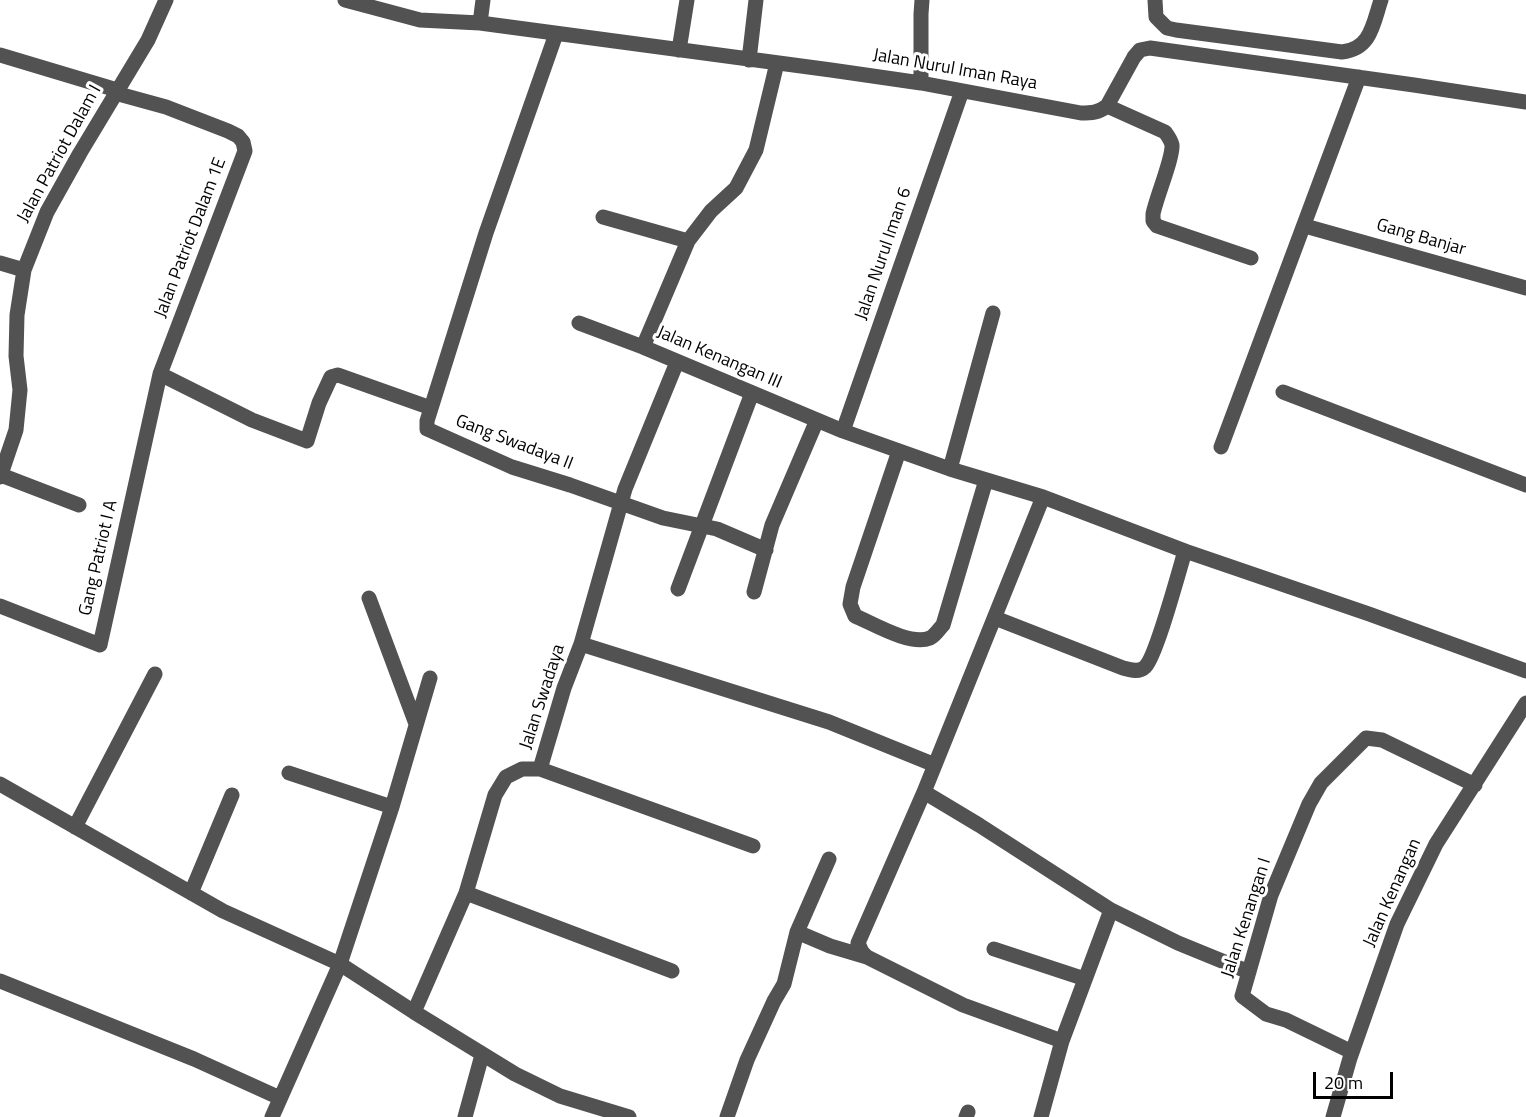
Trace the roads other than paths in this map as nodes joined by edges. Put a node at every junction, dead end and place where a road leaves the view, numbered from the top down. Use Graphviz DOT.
graph roads {
  1 [pos="166,0"];
  2 [pos="345,0"];
  3 [pos="483,0"];
  4 [pos="687,0"];
  5 [pos="756,0"];
  6 [pos="922,0"];
  7 [pos="1155,0"];
  8 [pos="1382,0"];
  9 [pos="480,23"];
  10 [pos="555,34"];
  11 [pos="679,50"];
  12 [pos="0,55"];
  13 [pos="749,60"];
  14 [pos="777,63"];
  15 [pos="1359,77"];
  16 [pos="921,83"];
  17 [pos="962,91"];
  18 [pos="116,92"];
  19 [pos="1526,102"];
  20 [pos="1107,106"];
  21 [pos="603,217"];
  22 [pos="1305,226"];
  23 [pos="687,241"];
  24 [pos="1251,258"];
  25 [pos="0,263"];
  26 [pos="24,270"];
  27 [pos="1526,288"];
  28 [pos="993,313"];
  29 [pos="579,323"];
  30 [pos="643,347"];
  31 [pos="677,362"];
  32 [pos="160,375"];
  33 [pos="1283,392"];
  34 [pos="752,393"];
  35 [pos="431,408"];
  36 [pos="817,420"];
  37 [pos="843,431"];
  38 [pos="1221,447"];
  39 [pos="899,451"];
  40 [pos="950,469"];
  41 [pos="1,476"];
  42 [pos="986,480"];
  43 [pos="1526,485"];
  44 [pos="1043,497"];
  45 [pos="621,503"];
  46 [pos="79,505"];
  47 [pos="701,525"];
  48 [pos="766,550"];
  49 [pos="1185,550"];
  50 [pos="678,589"];
  51 [pos="754,592"];
  52 [pos="369,598"];
  53 [pos="0,606"];
  54 [pos="995,618"];
  55 [pos="582,644"];
  56 [pos="1526,671"];
  57 [pos="155,674"];
  58 [pos="430,678"];
  59 [pos="1526,704"];
  60 [pos="416,724"];
  61 [pos="935,765"];
  62 [pos="540,769"];
  63 [pos="289,773"];
  64 [pos="0,784"];
  65 [pos="1475,785"];
  66 [pos="924,792"];
  67 [pos="232,795"];
  68 [pos="392,807"];
  69 [pos="75,826"];
  70 [pos="753,846"];
  71 [pos="829,859"];
  72 [pos="191,893"];
  73 [pos="466,893"];
  74 [pos="1111,910"];
  75 [pos="797,932"];
  76 [pos="994,949"];
  77 [pos="867,957"];
  78 [pos="340,964"];
  79 [pos="672,971"];
  80 [pos="1249,972"];
  81 [pos="1085,979"];
  82 [pos="0,981"];
  83 [pos="414,1012"];
  84 [pos="1062,1041"];
  85 [pos="1352,1052"];
  86 [pos="482,1055"];
  87 [pos="280,1098"];
  88 [pos="272,1117"];
  89 [pos="465,1117"];
  90 [pos="629,1117"];
  91 [pos="727,1117"];
  92 [pos="1041,1117"];
  93 [pos="1333,1117"];
  1 -- 18 [label="street, Jalan Patriot Dalam I"];
  2 -- 9 [label="street, Jalan Nurul Iman Raya"];
  3 -- 9 [label="street"];
  4 -- 11 [label="street"];
  5 -- 13 [label="street"];
  6 -- 16 [label="street"];
  7 -- 8 [label="street"];
  9 -- 10 [label="street, Jalan Nurul Iman Raya"];
  10 -- 11 [label="street, Jalan Nurul Iman Raya"];
  10 -- 35 [label="street"];
  11 -- 13 [label="street, Jalan Nurul Iman Raya"];
  12 -- 18 [label="street, Jalan Patriot Dalam 1E"];
  13 -- 14 [label="street, Jalan Nurul Iman Raya"];
  14 -- 16 [label="street, Jalan Nurul Iman Raya"];
  14 -- 23 [label="street"];
  15 -- 19 [label="street"];
  15 -- 20 [label="street"];
  15 -- 22 [label="street"];
  16 -- 17 [label="street, Jalan Nurul Iman Raya"];
  17 -- 20 [label="street, Jalan Nurul Iman Raya"];
  17 -- 37 [label="street, Jalan Nurul Iman 6"];
  18 -- 26 [label="street, Jalan Patriot Dalam I"];
  18 -- 32 [label="street, Jalan Patriot Dalam 1E"];
  20 -- 24 [label="street"];
  21 -- 23 [label="street"];
  22 -- 27 [label="street, Gang Banjar"];
  22 -- 38 [label="street"];
  23 -- 30 [label="street"];
  25 -- 26 [label="street"];
  26 -- 41 [label="street, Jalan Patriot Dalam I"];
  28 -- 40 [label="street"];
  29 -- 30 [label="street, Jalan Kenangan III"];
  30 -- 31 [label="street, Jalan Kenangan III"];
  31 -- 34 [label="street, Jalan Kenangan III"];
  31 -- 45 [label="street, Jalan Swadaya"];
  32 -- 35 [label="street"];
  32 -- 53 [label="street, Gang Patriot I A"];
  33 -- 43 [label="street"];
  34 -- 36 [label="street, Jalan Kenangan III"];
  34 -- 47 [label="street"];
  35 -- 45 [label="street, Gang Swadaya II"];
  36 -- 37 [label="street, Jalan Kenangan III"];
  36 -- 48 [label="street"];
  37 -- 39 [label="street, Jalan Kenangan III"];
  39 -- 40 [label="street, Jalan Kenangan III"];
  39 -- 42 [label="street"];
  40 -- 42 [label="street, Jalan Kenangan III"];
  41 -- 46 [label="street"];
  42 -- 44 [label="street, Jalan Kenangan III"];
  44 -- 49 [label="street, Jalan Kenangan III"];
  44 -- 54 [label="street"];
  45 -- 47 [label="street"];
  45 -- 55 [label="street, Jalan Swadaya"];
  47 -- 48 [label="street"];
  47 -- 50 [label="street"];
  48 -- 51 [label="street"];
  49 -- 54 [label="street"];
  49 -- 56 [label="street, Jalan Kenangan III"];
  52 -- 60 [label="street"];
  54 -- 61 [label="street"];
  55 -- 61 [label="street"];
  55 -- 62 [label="street, Jalan Swadaya"];
  57 -- 69 [label="street"];
  58 -- 60 [label="street"];
  59 -- 65 [label="street, Jalan Kenangan"];
  60 -- 68 [label="street"];
  61 -- 66 [label="street"];
  62 -- 70 [label="street"];
  62 -- 73 [label="street, Jalan Swadaya"];
  63 -- 68 [label="street"];
  64 -- 69 [label="street"];
  65 -- 80 [label="street, Jalan Kenangan I"];
  65 -- 85 [label="street, Jalan Kenangan"];
  66 -- 74 [label="street"];
  66 -- 77 [label="street"];
  67 -- 72 [label="street"];
  68 -- 78 [label="street"];
  69 -- 72 [label="street"];
  71 -- 75 [label="street"];
  72 -- 78 [label="street"];
  73 -- 79 [label="street"];
  73 -- 83 [label="street, Jalan Swadaya"];
  74 -- 80 [label="street"];
  74 -- 81 [label="street"];
  75 -- 77 [label="street"];
  75 -- 91 [label="street"];
  76 -- 81 [label="street"];
  77 -- 84 [label="street"];
  78 -- 83 [label="street"];
  78 -- 87 [label="street"];
  80 -- 85 [label="street, Jalan Kenangan I"];
  81 -- 84 [label="street"];
  82 -- 87 [label="street"];
  83 -- 86 [label="street"];
  84 -- 92 [label="street"];
  85 -- 93 [label="street, Jalan Kenangan"];
  86 -- 89 [label="street"];
  86 -- 90 [label="street"];
  87 -- 88 [label="street"];
}
